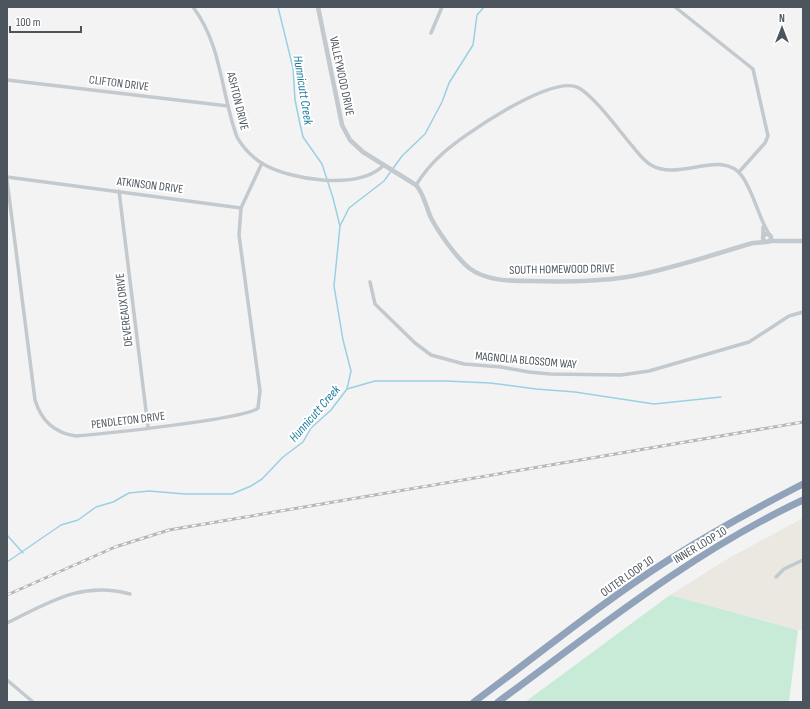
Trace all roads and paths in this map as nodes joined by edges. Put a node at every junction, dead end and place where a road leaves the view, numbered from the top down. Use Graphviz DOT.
graph roads {
  1 [pos="194,7"];
  2 [pos="318,7"];
  3 [pos="441,7"];
  4 [pos="676,7"];
  5 [pos="431,33"];
  6 [pos="7,80"];
  7 [pos="228,106"];
  8 [pos="262,163"];
  9 [pos="384,165"];
  10 [pos="738,172"];
  11 [pos="7,178"];
  12 [pos="416,185"];
  13 [pos="119,191"];
  14 [pos="241,208"];
  15 [pos="763,226"];
  16 [pos="770,234"];
  17 [pos="765,239"];
  18 [pos="787,240"];
  19 [pos="803,241"];
  20 [pos="370,282"];
  21 [pos="803,312"];
  22 [pos="148,427"];
  23 [pos="803,484"];
  24 [pos="803,500"];
  25 [pos="803,560"];
  26 [pos="776,577"];
  27 [pos="130,594"];
  28 [pos="7,623"];
  29 [pos="7,680"];
  30 [pos="33,702"];
  31 [pos="474,702"];
  32 [pos="498,702"];
  1 -- 7 [label="street, ASHTON DRIVE"];
  2 -- 9 [label="street, VALLEYWOOD DRIVE"];
  3 -- 5 [label="street"];
  4 -- 10 [label="street"];
  6 -- 7 [label="street, CLIFTON DRIVE"];
  7 -- 8 [label="street, ASHTON DRIVE"];
  8 -- 9 [label="street, ASHTON DRIVE"];
  8 -- 14 [label="street"];
  9 -- 12 [label="street, VALLEYWOOD DRIVE"];
  10 -- 12 [label="street"];
  10 -- 15 [label="street"];
  11 -- 13 [label="street, ATKINSON DRIVE"];
  11 -- 22 [label="street, PENDLETON DRIVE"];
  12 -- 17 [label="street, SOUTH HOMEWOOD DRIVE"];
  13 -- 14 [label="street, ATKINSON DRIVE"];
  13 -- 22 [label="street, DEVEREAUX DRIVE"];
  14 -- 22 [label="street, PENDLETON DRIVE"];
  15 -- 16 [label="street"];
  15 -- 17 [label="street"];
  16 -- 17 [label="street"];
  16 -- 17 [label="street"];
  16 -- 18 [label="street, SOUTH HOMEWOOD DRIVE"];
  17 -- 18 [label="street, SOUTH HOMEWOOD DRIVE"];
  18 -- 19 [label="street, SOUTH HOMEWOOD DRIVE"];
  20 -- 21 [label="street, MAGNOLIA BLOSSOM WAY"];
  23 -- 31 [label="highway, OUTER LOOP 10"];
  24 -- 32 [label="highway, INNER LOOP 10"];
  25 -- 26 [label="street"];
  27 -- 28 [label="street"];
  29 -- 30 [label="street"];
}
